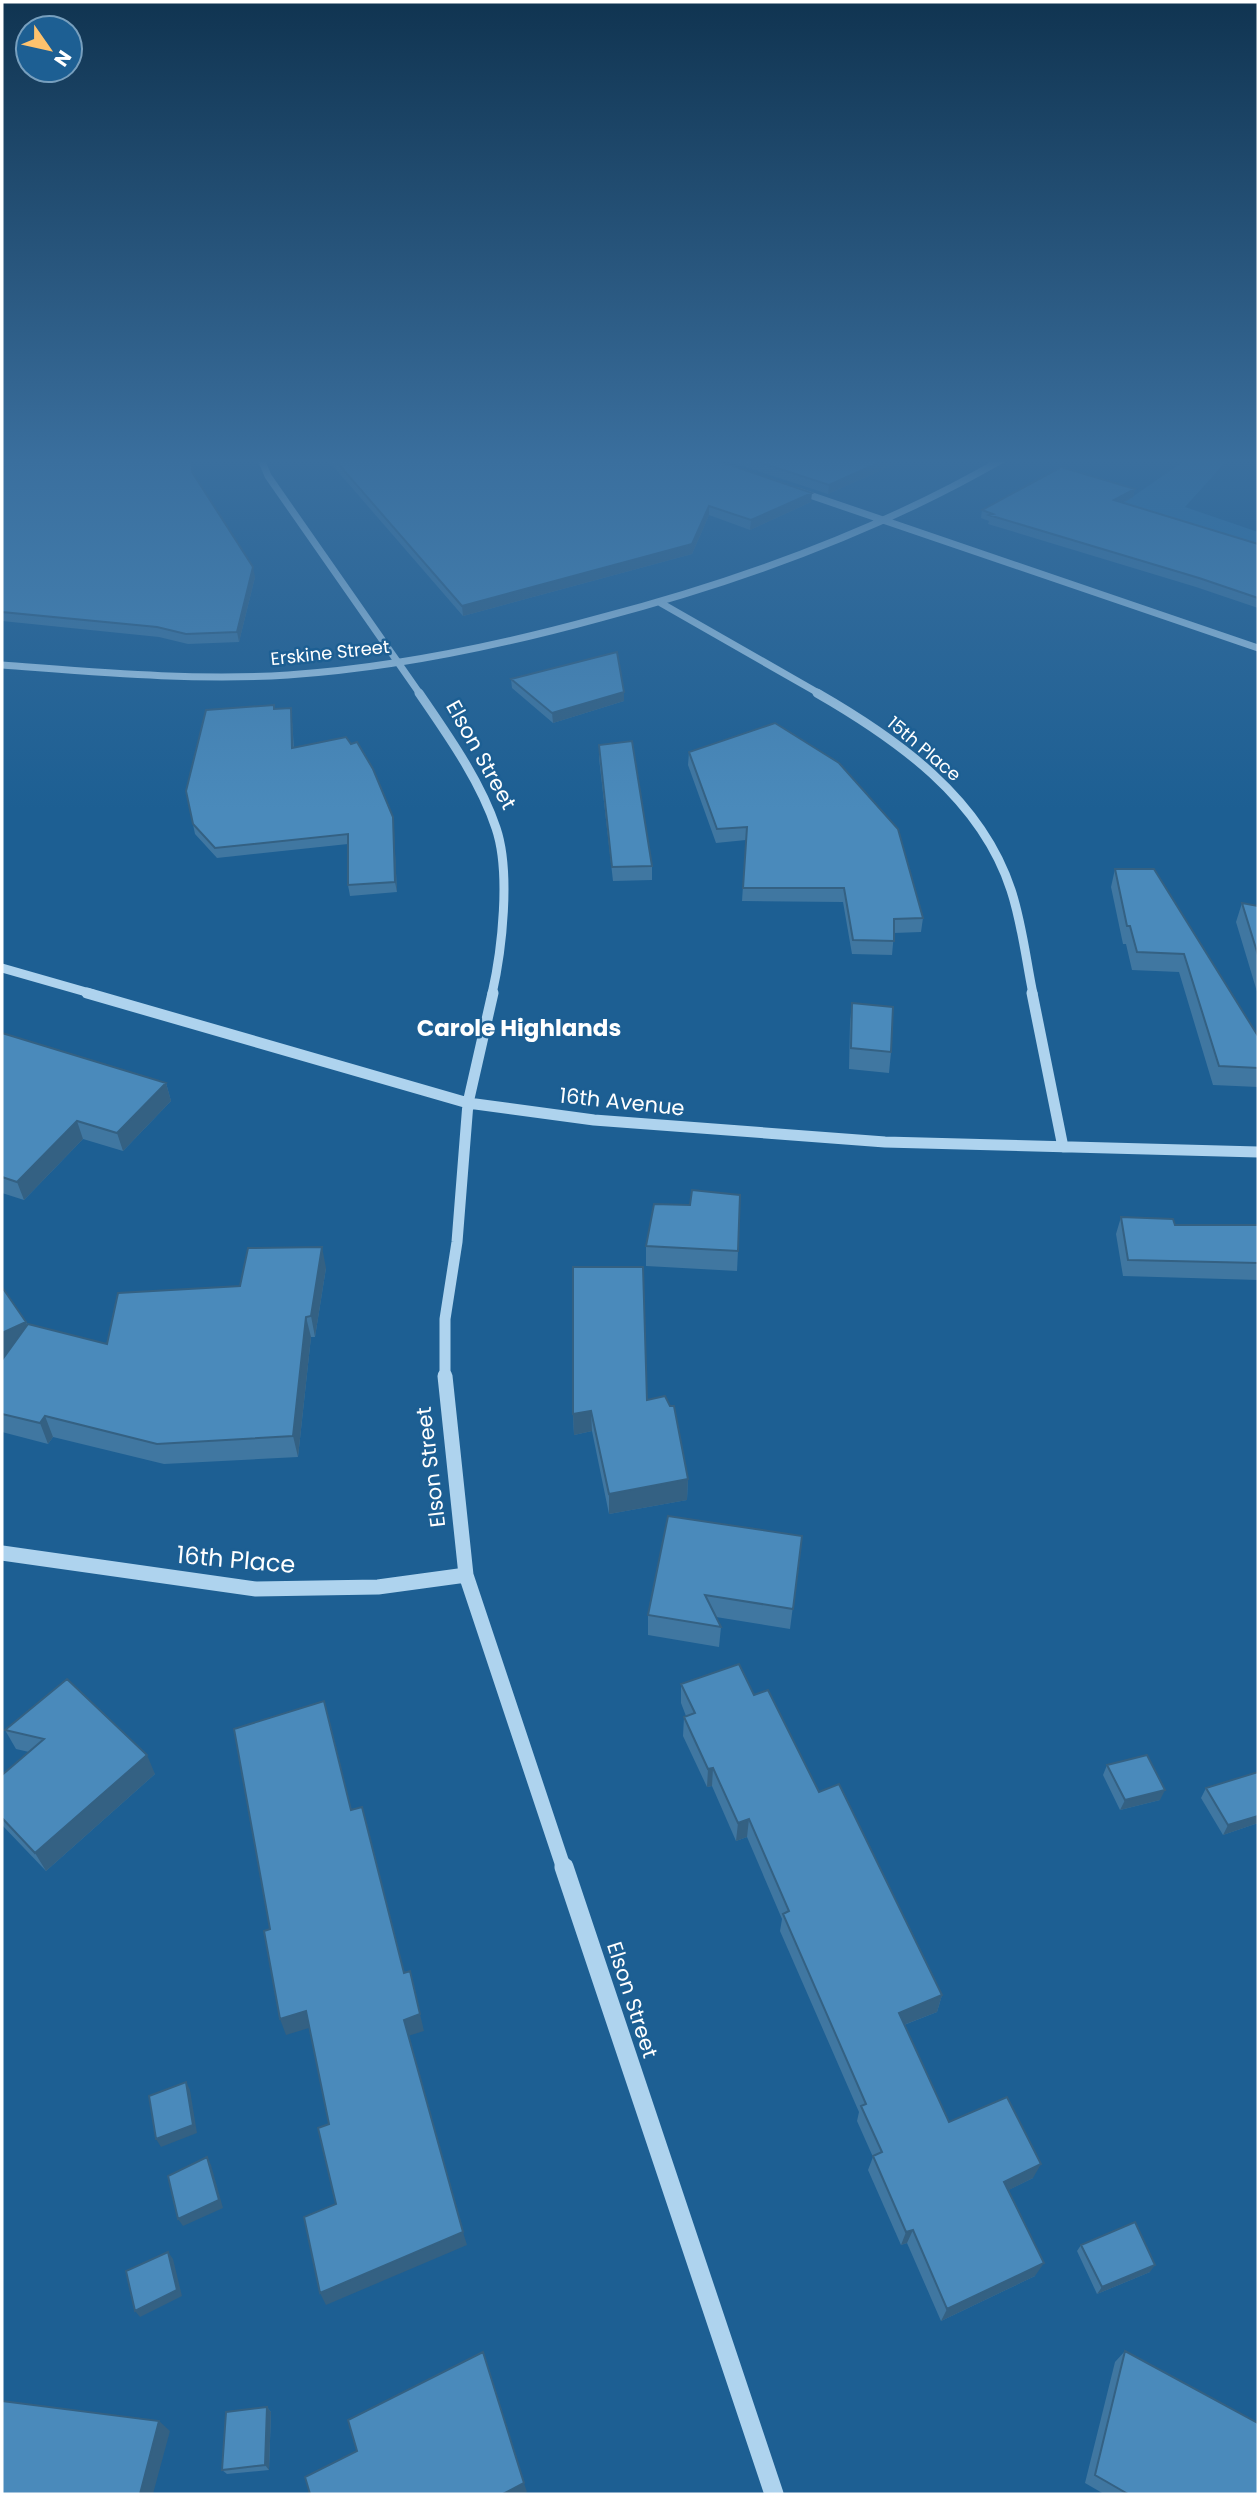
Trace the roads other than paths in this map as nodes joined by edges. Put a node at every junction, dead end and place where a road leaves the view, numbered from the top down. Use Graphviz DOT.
graph roads {
  1 [pos="338,575"];
  2 [pos="749,575"];
  3 [pos="1045,575"];
  4 [pos="659,603"];
  5 [pos="1258,648"];
  6 [pos="399,663"];
  7 [pos="2,665"];
  8 [pos="2,968"];
  9 [pos="468,1103"];
  10 [pos="1063,1147"];
  11 [pos="1258,1152"];
  12 [pos="2,1553"];
  13 [pos="466,1575"];
  14 [pos="774,2494"];
  1 -- 6 [label="street, Elson Street"];
  2 -- 4 [label="street, Erskine Street"];
  3 -- 5 [label="street"];
  4 -- 6 [label="street, Erskine Street"];
  4 -- 10 [label="street, 15th Place"];
  6 -- 7 [label="street, Erskine Street"];
  6 -- 9 [label="street, Elson Street"];
  8 -- 9 [label="street, 16th Avenue"];
  9 -- 10 [label="street, 16th Avenue"];
  9 -- 13 [label="street, Elson Street"];
  10 -- 11 [label="street, 16th Avenue"];
  12 -- 13 [label="street, 16th Place"];
  13 -- 14 [label="street, Elson Street"];
}
